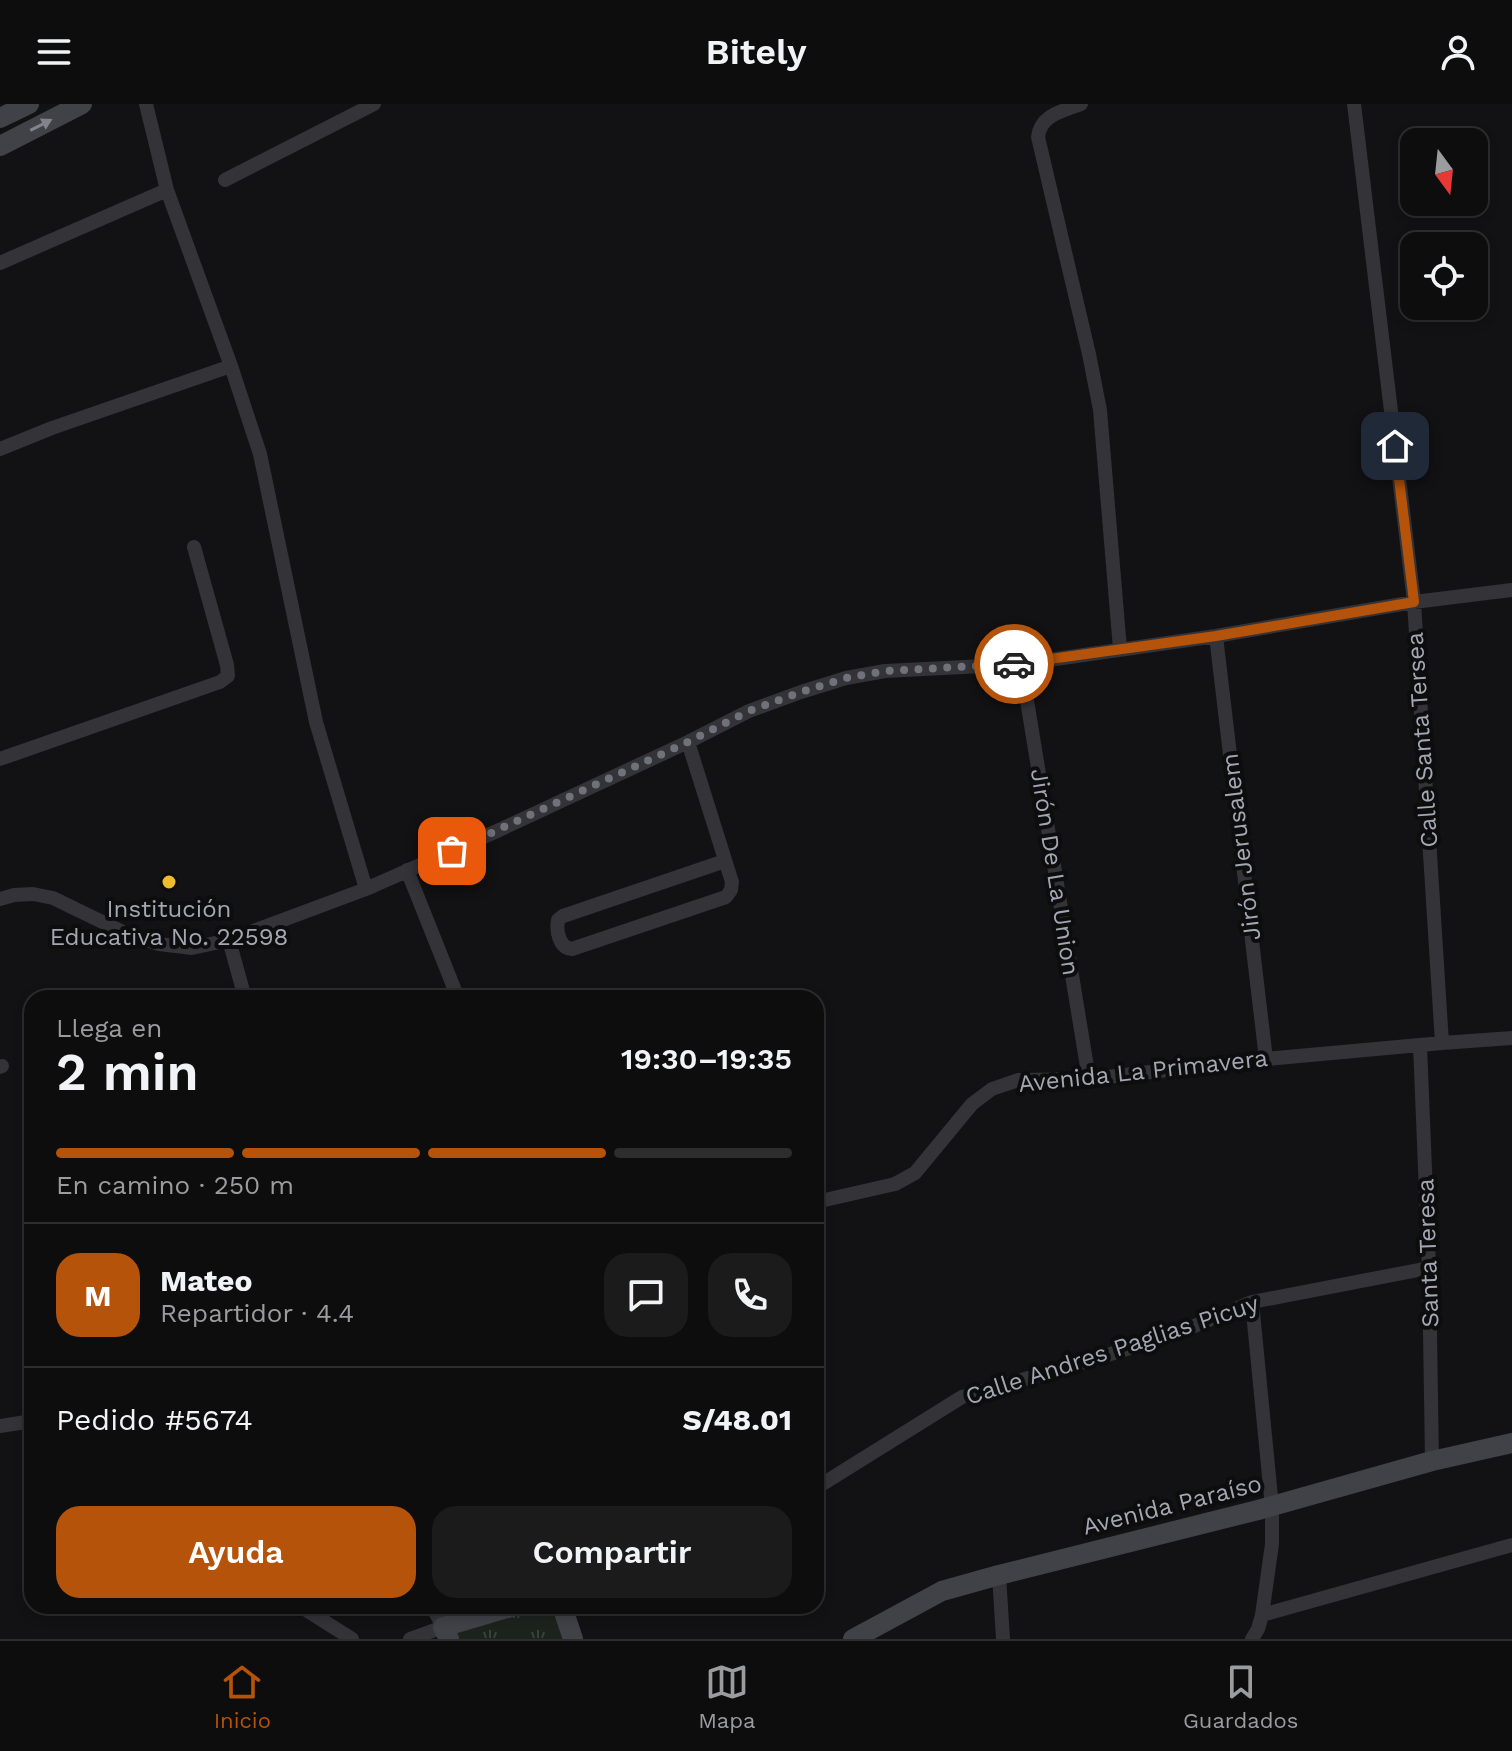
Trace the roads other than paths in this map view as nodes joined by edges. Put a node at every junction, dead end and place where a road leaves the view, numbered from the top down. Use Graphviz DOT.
graph roads {
  1 [pos="29,104"];
  2 [pos="82,104"];
  3 [pos="146,104"];
  4 [pos="374,104"];
  5 [pos="1081,104"];
  6 [pos="1354,104"];
  7 [pos="0,118"];
  8 [pos="0,146"];
  9 [pos="225,180"];
  10 [pos="167,190"];
  11 [pos="0,263"];
  12 [pos="231,366"];
  13 [pos="0,449"];
  14 [pos="194,547"];
  15 [pos="1512,590"];
  16 [pos="1414,602"];
  17 [pos="1216,636"];
  18 [pos="1120,649"];
  19 [pos="1021,664"];
  20 [pos="688,742"];
  21 [pos="0,759"];
  22 [pos="725,861"];
  23 [pos="407,870"];
  24 [pos="366,889"];
  25 [pos="0,899"];
  26 [pos="229,940"];
  27 [pos="243,990"];
  28 [pos="455,990"];
  29 [pos="1512,1038"];
  30 [pos="1442,1043"];
  31 [pos="1420,1045"];
  32 [pos="1266,1059"];
  33 [pos="1089,1079"];
  34 [pos="824,1200"];
  35 [pos="1429,1268"];
  36 [pos="1252,1302"];
  37 [pos="24,1422"];
  38 [pos="0,1426"];
  39 [pos="1512,1443"];
  40 [pos="1432,1461"];
  41 [pos="824,1483"];
  42 [pos="1272,1507"];
  43 [pos="1512,1545"];
  44 [pos="999,1575"];
  45 [pos="313,1614"];
  46 [pos="436,1614"];
  47 [pos="494,1614"];
  48 [pos="565,1614"];
  49 [pos="1262,1615"];
  50 [pos="446,1633"];
  51 [pos="862,1637"];
  52 [pos="352,1639"];
  53 [pos="410,1639"];
  54 [pos="573,1639"];
  55 [pos="1003,1639"];
  56 [pos="1252,1639"];
  1 -- 7 [label="street"];
  8 -- 2 [label="street, one-way"];
  3 -- 10 [label="street"];
  4 -- 9 [label="street"];
  5 -- 18 [label="street"];
  6 -- 16 [label="street, Calle Santa Tersea"];
  10 -- 11 [label="street"];
  10 -- 12 [label="street"];
  12 -- 13 [label="street"];
  12 -- 24 [label="street"];
  14 -- 21 [label="street"];
  15 -- 16 [label="street"];
  16 -- 17 [label="street"];
  16 -- 30 [label="street, Calle Santa Tersea"];
  17 -- 18 [label="street"];
  17 -- 32 [label="street, Jirón Jerusalem"];
  18 -- 19 [label="street"];
  19 -- 20 [label="street"];
  19 -- 33 [label="street, Jirón De La Union"];
  20 -- 22 [label="street"];
  20 -- 23 [label="street"];
  22 -- 22 [label="street"];
  23 -- 24 [label="street"];
  23 -- 28 [label="street"];
  24 -- 26 [label="street"];
  25 -- 26 [label="street"];
  26 -- 27 [label="street"];
  29 -- 30 [label="street, Avenida La Primavera"];
  30 -- 31 [label="street, Avenida La Primavera"];
  31 -- 32 [label="street, Avenida La Primavera"];
  31 -- 35 [label="street, Santa Teresa"];
  32 -- 33 [label="street, Avenida La Primavera"];
  33 -- 34 [label="street, Avenida La Primavera"];
  35 -- 36 [label="street, Calle Andres Paglias Picuy"];
  35 -- 40 [label="street, Santa Teresa"];
  36 -- 41 [label="street, Calle Andres Paglias Picuy"];
  36 -- 42 [label="street"];
  37 -- 38 [label="street"];
  39 -- 40 [label="street, Avenida Paraíso"];
  40 -- 42 [label="street, Avenida Paraíso"];
  42 -- 44 [label="street, Avenida Paraíso"];
  42 -- 49 [label="street"];
  43 -- 49 [label="street"];
  44 -- 51 [label="street, Avenida Paraíso"];
  44 -- 55 [label="street"];
  45 -- 52 [label="street"];
  46 -- 50 [label="street"];
  47 -- 50 [label="street"];
  48 -- 54 [label="street"];
  49 -- 56 [label="street"];
  50 -- 53 [label="street"];
}
